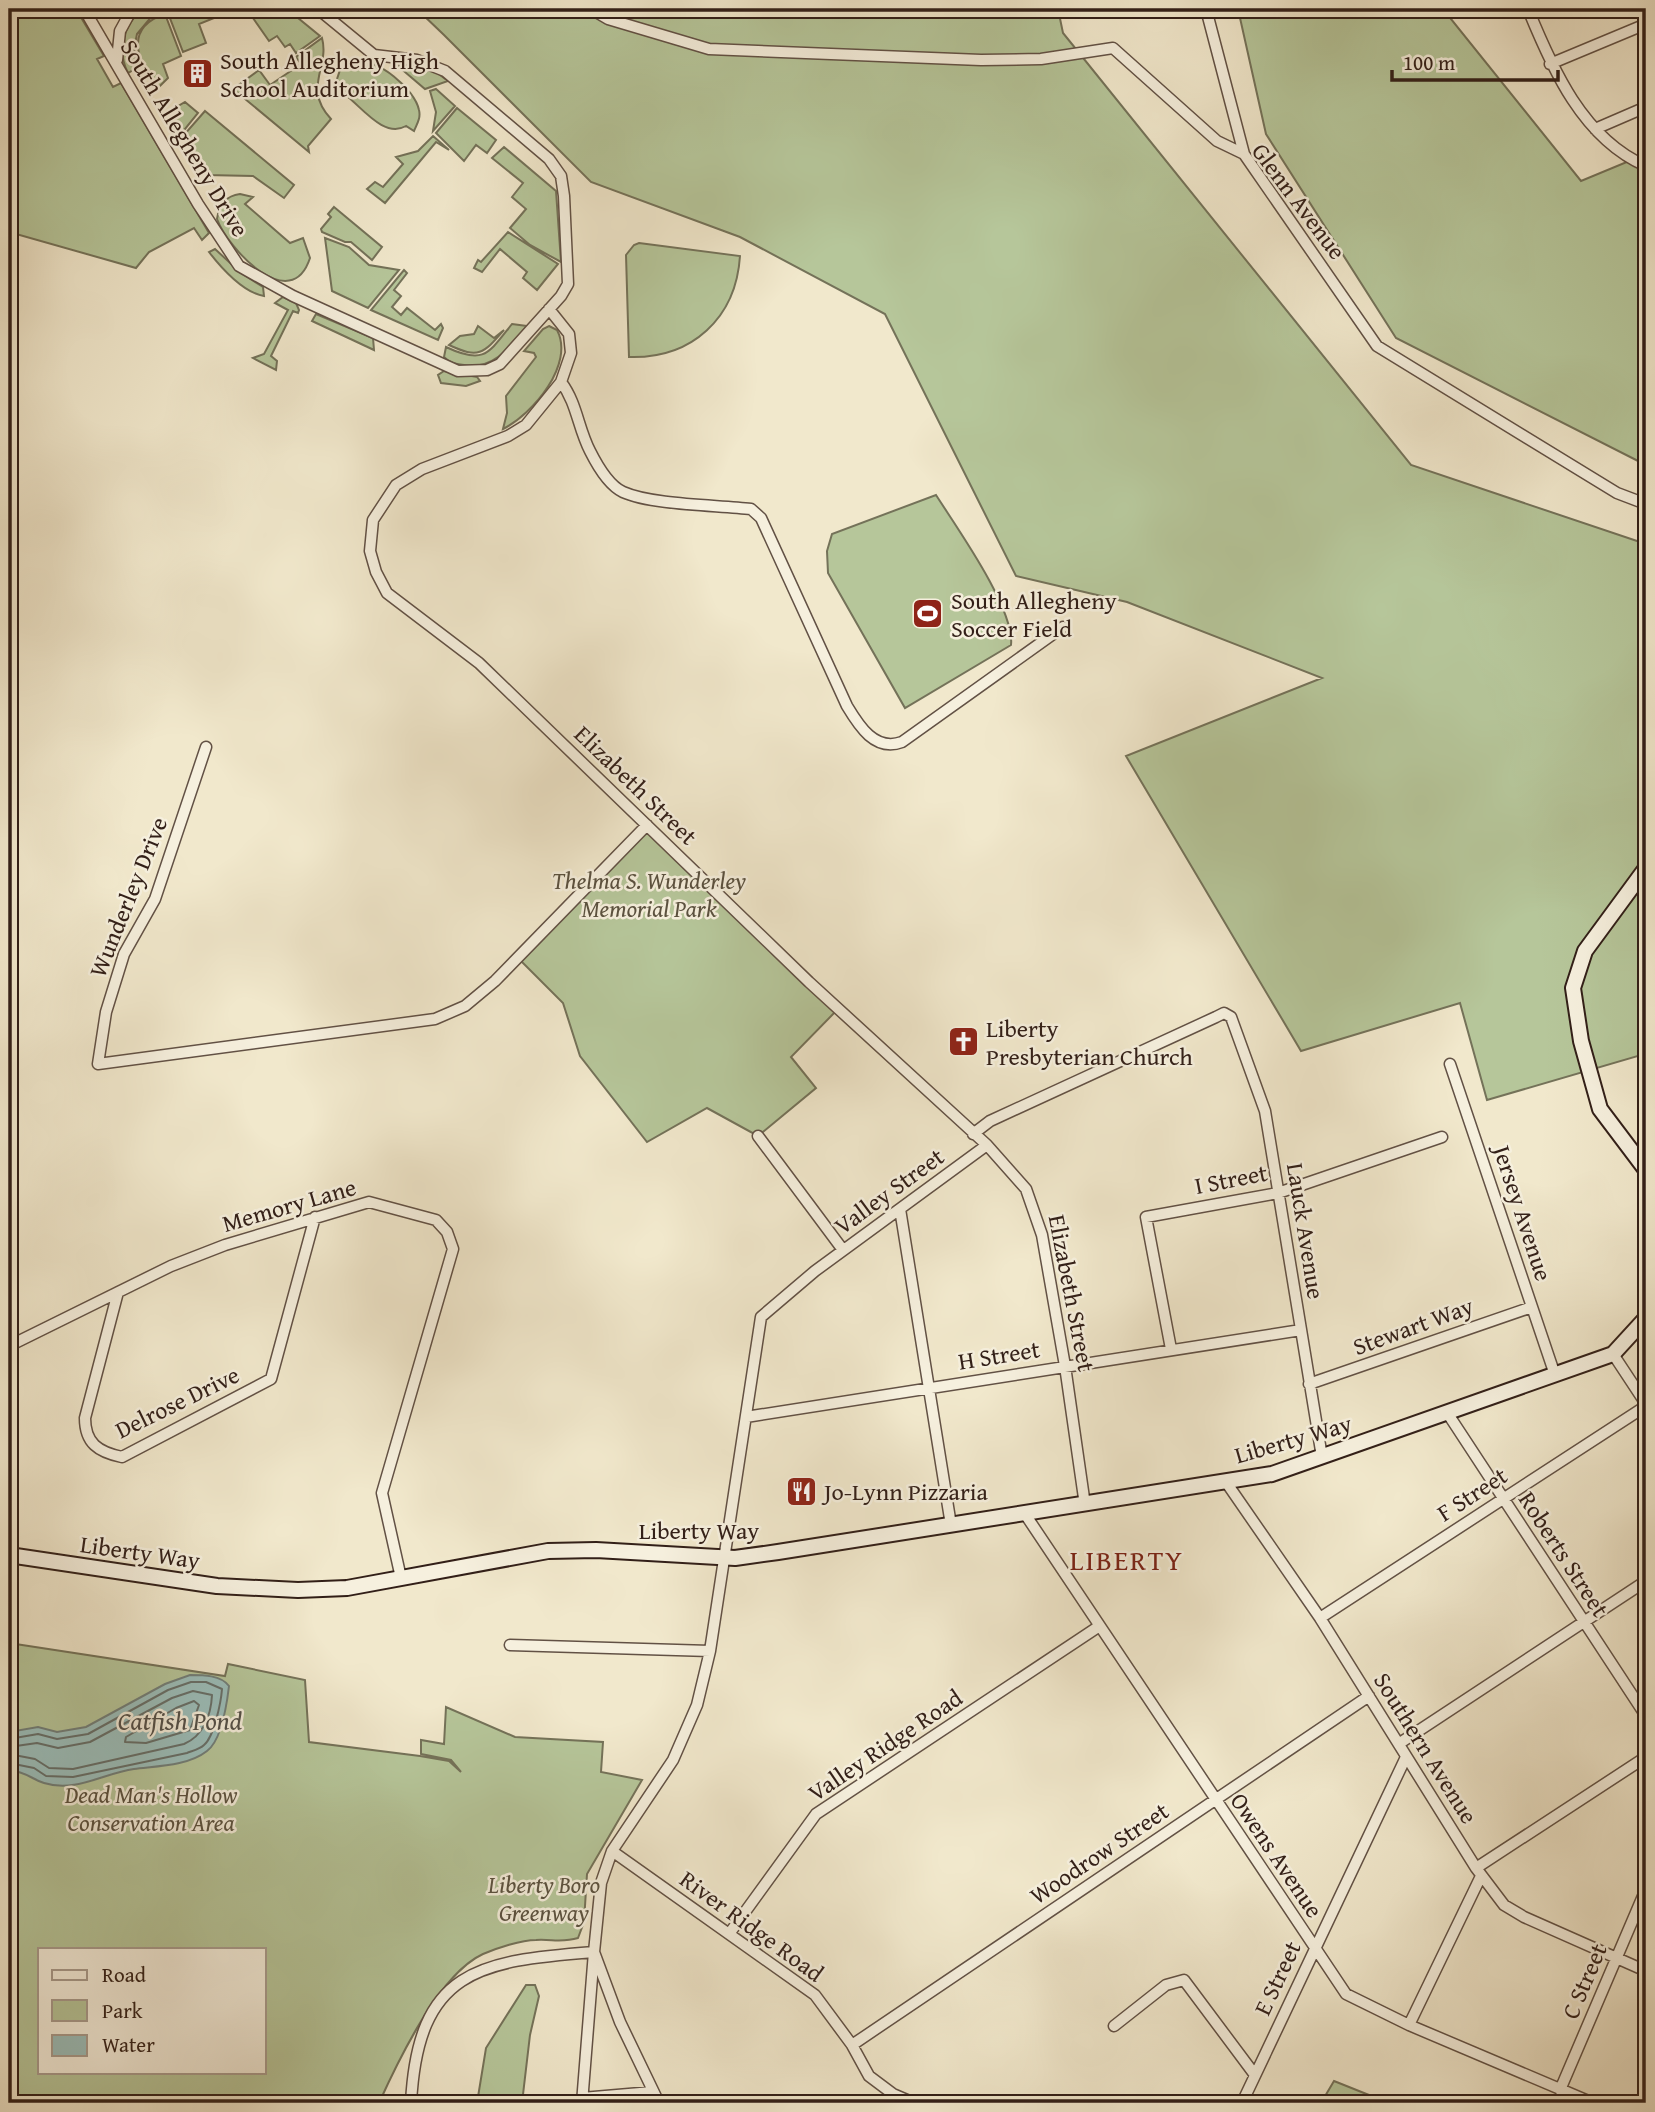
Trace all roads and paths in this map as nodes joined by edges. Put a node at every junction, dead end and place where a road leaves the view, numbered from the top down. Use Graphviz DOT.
graph roads {
  1 [pos="84,9"];
  2 [pos="93,9"];
  3 [pos="122,9"];
  4 [pos="132,9"];
  5 [pos="318,9"];
  6 [pos="591,9"];
  7 [pos="1206,9"];
  8 [pos="1528,9"];
  9 [pos="1646,24"];
  10 [pos="1550,64"];
  11 [pos="117,65"];
  12 [pos="1646,107"];
  13 [pos="1595,128"];
  14 [pos="1244,154"];
  15 [pos="1646,166"];
  16 [pos="549,309"];
  17 [pos="561,382"];
  18 [pos="1646,504"];
  19 [pos="1063,627"];
  20 [pos="206,747"];
  21 [pos="647,825"];
  22 [pos="1646,868"];
  23 [pos="1450,1064"];
  24 [pos="973,1134"];
  25 [pos="758,1136"];
  26 [pos="1442,1137"];
  27 [pos="987,1145"];
  28 [pos="1646,1170"];
  29 [pos="1278,1193"];
  30 [pos="900,1209"];
  31 [pos="314,1217"];
  32 [pos="843,1250"];
  33 [pos="118,1292"];
  34 [pos="1532,1307"];
  35 [pos="1646,1318"];
  36 [pos="1301,1330"];
  37 [pos="9,1346"];
  38 [pos="1171,1349"];
  39 [pos="1614,1354"];
  40 [pos="1065,1366"];
  41 [pos="1555,1375"];
  42 [pos="1309,1384"];
  43 [pos="929,1388"];
  44 [pos="1646,1405"];
  45 [pos="1448,1414"];
  46 [pos="746,1417"];
  47 [pos="1322,1457"];
  48 [pos="1226,1482"];
  49 [pos="1503,1499"];
  50 [pos="1085,1505"];
  51 [pos="1025,1514"];
  52 [pos="951,1525"];
  53 [pos="9,1555"];
  54 [pos="724,1558"];
  55 [pos="401,1578"];
  56 [pos="1646,1581"];
  57 [pos="1320,1618"];
  58 [pos="1582,1622"];
  59 [pos="1098,1627"];
  60 [pos="510,1645"];
  61 [pos="710,1651"];
  62 [pos="1369,1696"];
  63 [pos="1646,1716"];
  64 [pos="1400,1743"];
  65 [pos="1406,1757"];
  66 [pos="1646,1757"];
  67 [pos="1214,1800"];
  68 [pos="612,1851"];
  69 [pos="1479,1872"];
  70 [pos="1646,1889"];
  71 [pos="729,1934"];
  72 [pos="1314,1946"];
  73 [pos="594,1952"];
  74 [pos="1617,1958"];
  75 [pos="1646,1971"];
  76 [pos="1409,2025"];
  77 [pos="1114,2026"];
  78 [pos="852,2045"];
  79 [pos="1255,2075"];
  80 [pos="1560,2090"];
  81 [pos="652,2092"];
  82 [pos="582,2101"];
  83 [pos="411,2103"];
  84 [pos="659,2103"];
  85 [pos="914,2103"];
  86 [pos="1242,2103"];
  87 [pos="1593,2103"];
  1 -- 11 [label="street, South Allegheny Drive"];
  2 -- 3 [label="street, South Allegheny Drive"];
  4 -- 11 [label="street"];
  5 -- 16 [label="street, South Allegheny Drive"];
  6 -- 14 [label="street, Glenn Avenue"];
  7 -- 14 [label="street"];
  8 -- 10 [label="street"];
  9 -- 10 [label="street"];
  10 -- 13 [label="street"];
  11 -- 16 [label="street, South Allegheny Drive"];
  12 -- 13 [label="street"];
  13 -- 15 [label="street"];
  14 -- 18 [label="street, Glenn Avenue"];
  16 -- 17 [label="street"];
  17 -- 19 [label="street"];
  17 -- 21 [label="street, Elizabeth Street"];
  20 -- 21 [label="street, Wunderley Drive"];
  21 -- 24 [label="street, Elizabeth Street"];
  22 -- 28 [label="street"];
  23 -- 34 [label="street, Jersey Avenue"];
  24 -- 27 [label="street, Elizabeth Street"];
  24 -- 29 [label="street, Lauck Avenue"];
  25 -- 32 [label="street"];
  26 -- 29 [label="street, I Street"];
  27 -- 30 [label="street, Valley Street"];
  27 -- 40 [label="street, Elizabeth Street"];
  29 -- 36 [label="street, Lauck Avenue"];
  29 -- 38 [label="street, I Street"];
  30 -- 32 [label="street, Valley Street"];
  30 -- 43 [label="street"];
  31 -- 33 [label="street, Memory Lane"];
  31 -- 33 [label="street, Delrose Drive"];
  31 -- 55 [label="street, Memory Lane"];
  32 -- 46 [label="street, Valley Street"];
  33 -- 37 [label="street, Memory Lane"];
  34 -- 41 [label="street, Jersey Avenue"];
  34 -- 42 [label="street, Stewart Way"];
  35 -- 39 [label="street, Liberty Way"];
  36 -- 38 [label="street, H Street"];
  36 -- 42 [label="street, Lauck Avenue"];
  38 -- 40 [label="street, H Street"];
  39 -- 41 [label="street, Liberty Way"];
  39 -- 44 [label="street"];
  40 -- 43 [label="street, H Street"];
  40 -- 50 [label="street, Elizabeth Street"];
  41 -- 45 [label="street, Liberty Way"];
  42 -- 47 [label="street, Lauck Avenue"];
  43 -- 46 [label="street, H Street"];
  43 -- 52 [label="street"];
  44 -- 49 [label="street, F Street"];
  45 -- 47 [label="street, Liberty Way"];
  45 -- 49 [label="street, Roberts Street"];
  46 -- 54 [label="street, Valley Street"];
  47 -- 48 [label="street, Liberty Way"];
  48 -- 50 [label="street, Liberty Way"];
  48 -- 57 [label="street, Southern Avenue"];
  49 -- 57 [label="street, F Street"];
  49 -- 58 [label="street, Roberts Street"];
  50 -- 51 [label="street, Liberty Way"];
  51 -- 52 [label="street, Liberty Way"];
  51 -- 59 [label="street, Owens Avenue"];
  52 -- 54 [label="street, Liberty Way"];
  53 -- 55 [label="street, Liberty Way"];
  54 -- 55 [label="street, Liberty Way"];
  54 -- 61 [label="street, Valley Street"];
  56 -- 58 [label="street"];
  57 -- 62 [label="street, Southern Avenue"];
  58 -- 63 [label="street, Roberts Street"];
  58 -- 64 [label="street"];
  59 -- 67 [label="street, Owens Avenue"];
  59 -- 71 [label="street, Valley Ridge Road"];
  60 -- 61 [label="street"];
  61 -- 68 [label="street, Valley Street"];
  62 -- 64 [label="street, Southern Avenue"];
  62 -- 67 [label="street, Woodrow Street"];
  64 -- 65 [label="street, Southern Avenue"];
  65 -- 69 [label="street, Southern Avenue"];
  65 -- 72 [label="street, E Street"];
  66 -- 69 [label="street"];
  67 -- 72 [label="street, Owens Avenue"];
  67 -- 78 [label="street, Woodrow Street"];
  68 -- 71 [label="street, River Ridge Road"];
  68 -- 73 [label="street, Valley Street"];
  69 -- 74 [label="street, Southern Avenue"];
  69 -- 76 [label="street"];
  70 -- 74 [label="street, C Street"];
  71 -- 78 [label="street, River Ridge Road"];
  72 -- 76 [label="street, Owens Avenue"];
  72 -- 79 [label="street, E Street"];
  73 -- 81 [label="street"];
  73 -- 82 [label="street, Valley Street"];
  73 -- 83 [label="street"];
  74 -- 75 [label="street, Southern Avenue"];
  74 -- 80 [label="street, C Street"];
  76 -- 80 [label="street, Owens Avenue"];
  77 -- 79 [label="street"];
  78 -- 85 [label="street, River Ridge Road"];
  79 -- 86 [label="street, E Street"];
  80 -- 87 [label="street, Owens Avenue"];
  81 -- 82 [label="street"];
  81 -- 84 [label="street"];
}
